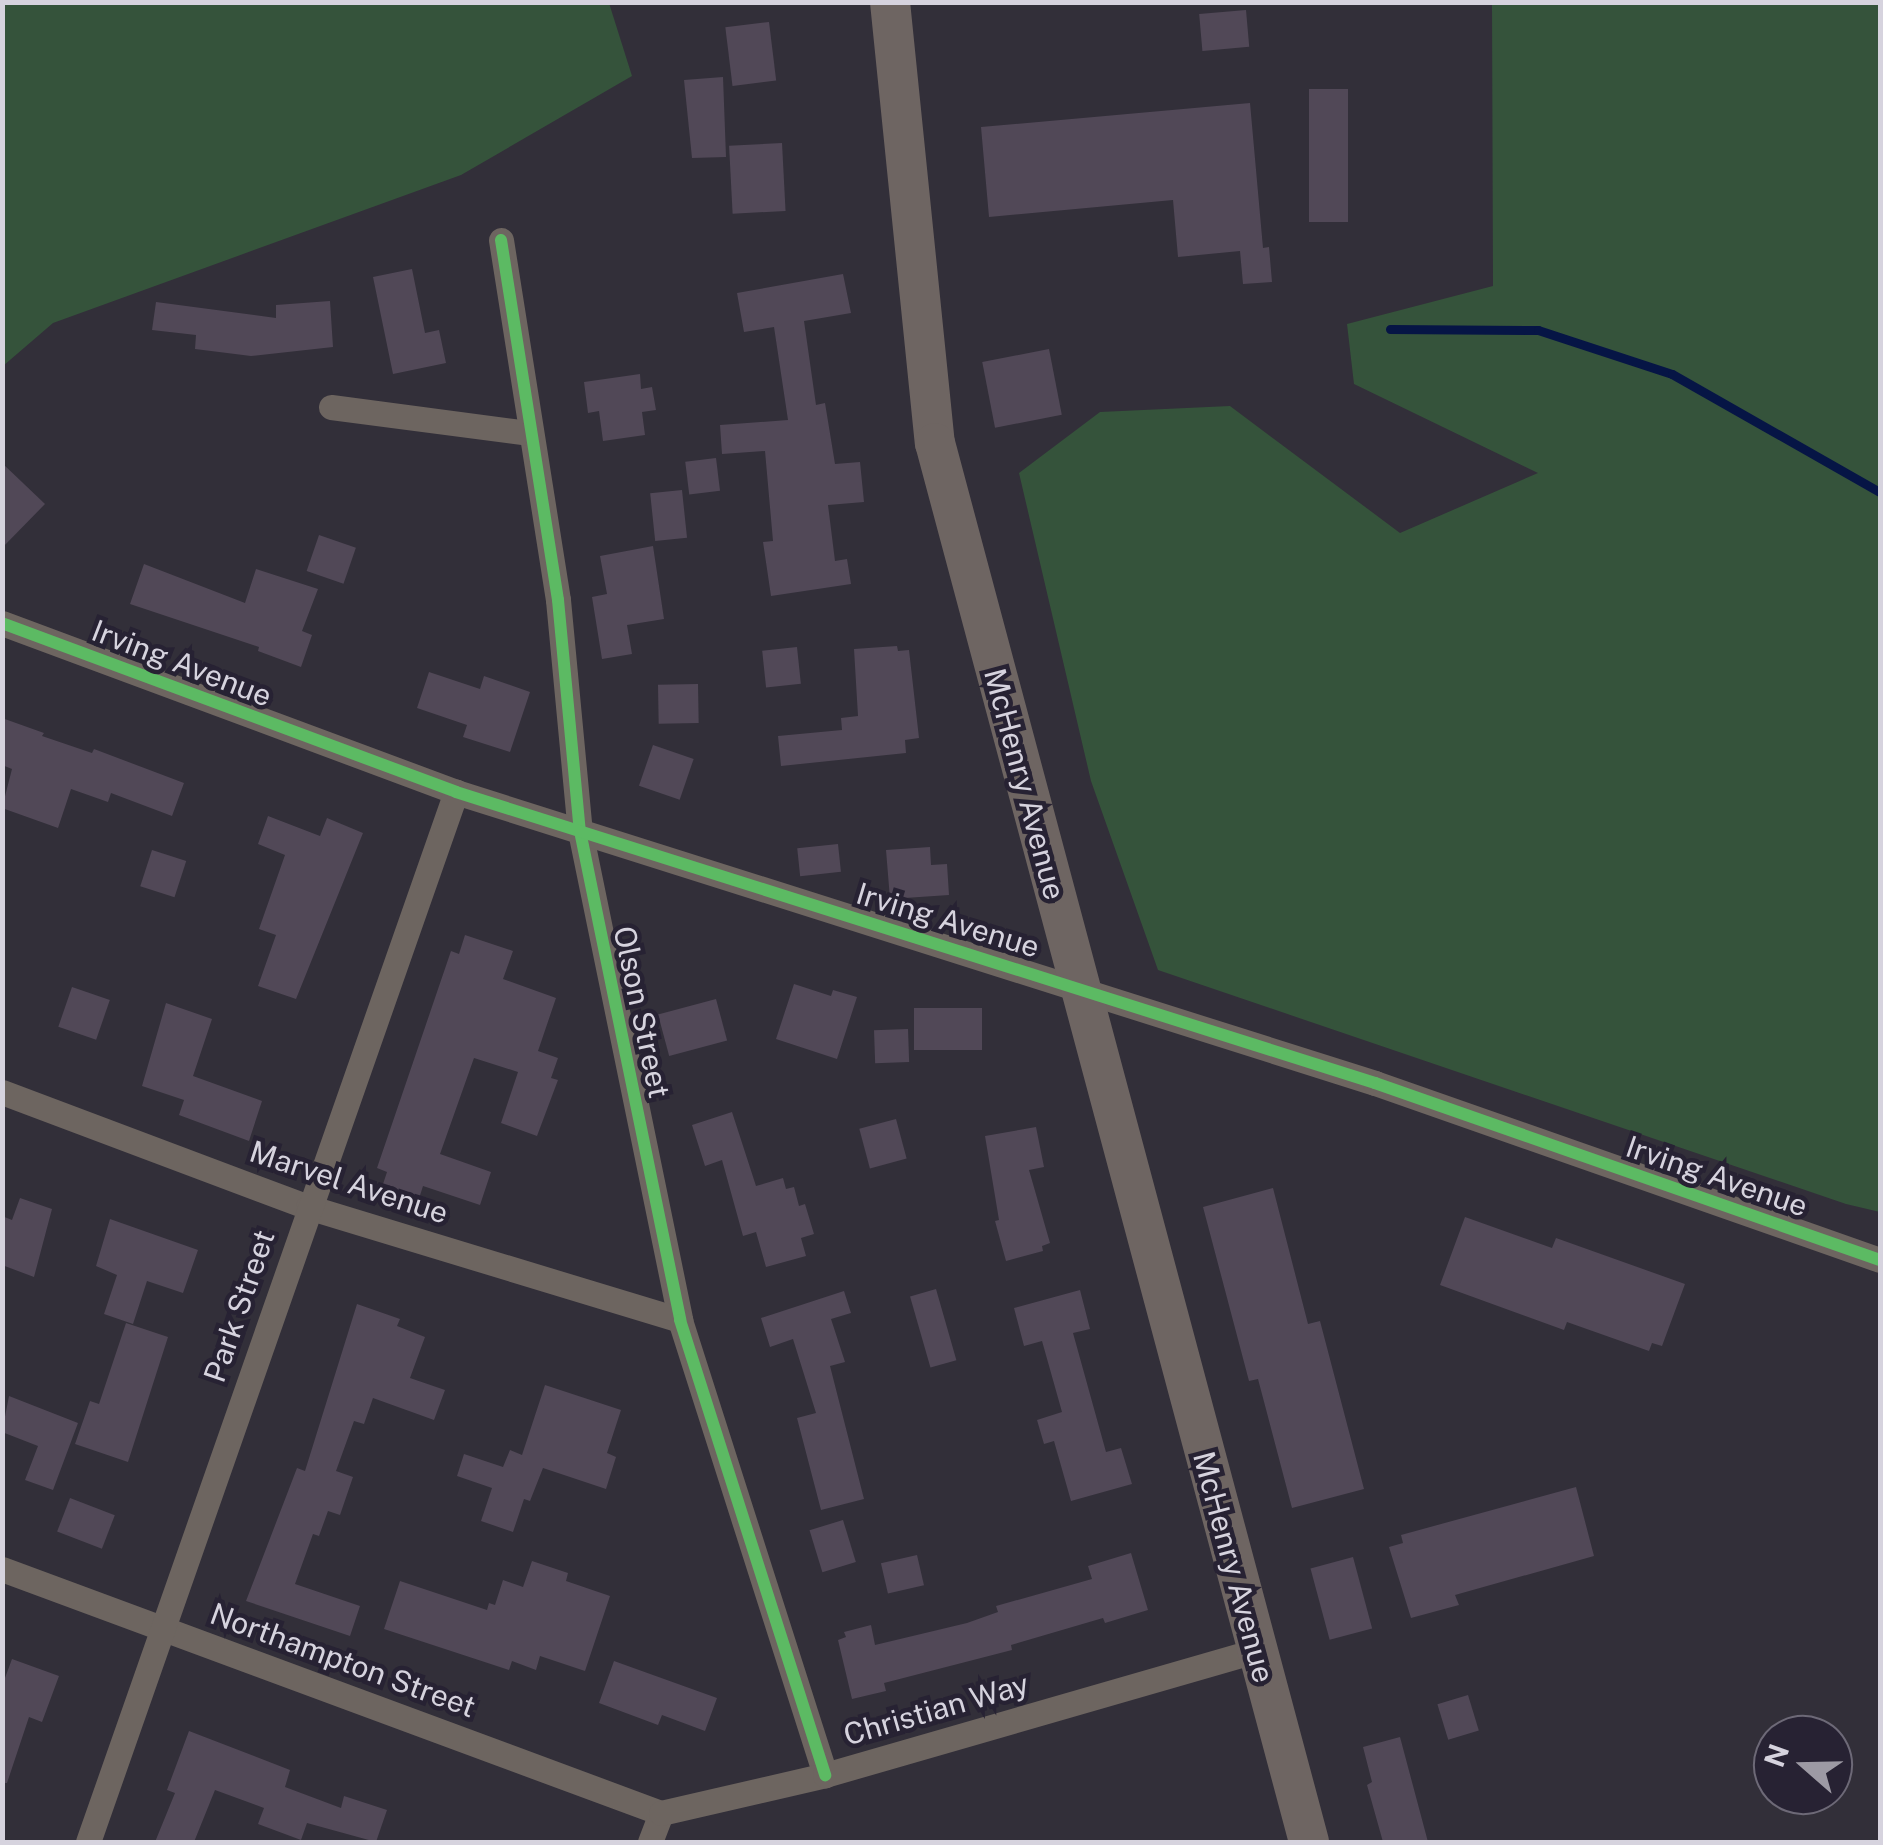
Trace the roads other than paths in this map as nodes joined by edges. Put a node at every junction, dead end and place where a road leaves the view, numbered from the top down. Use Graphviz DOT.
graph roads {
  1 [pos="890,2"];
  2 [pos="500,240"];
  3 [pos="332,407"];
  4 [pos="528,432"];
  5 [pos="2,623"];
  6 [pos="456,792"];
  7 [pos="580,831"];
  8 [pos="1078,988"];
  9 [pos="2,1092"];
  10 [pos="308,1207"];
  11 [pos="1880,1260"];
  12 [pos="680,1320"];
  13 [pos="2,1569"];
  14 [pos="162,1627"];
  15 [pos="1257,1650"];
  16 [pos="825,1775"];
  17 [pos="660,1813"];
  18 [pos="88,1842"];
  19 [pos="650,1842"];
  20 [pos="1309,1842"];
  1 -- 8 [label="main road, McHenry Avenue"];
  2 -- 4 [label="street, Olson Street"];
  3 -- 4 [label="street"];
  4 -- 7 [label="street, Olson Street"];
  5 -- 6 [label="street, Irving Avenue"];
  6 -- 7 [label="street, Irving Avenue"];
  6 -- 10 [label="street, Park Street"];
  7 -- 8 [label="street, Irving Avenue"];
  7 -- 12 [label="street, Olson Street"];
  8 -- 11 [label="street, Irving Avenue"];
  8 -- 15 [label="main road, McHenry Avenue"];
  9 -- 10 [label="street, Marvel Avenue"];
  10 -- 12 [label="street, Marvel Avenue"];
  10 -- 14 [label="street, Park Street"];
  12 -- 16 [label="street, Olson Street"];
  13 -- 14 [label="street, Northampton Street"];
  14 -- 17 [label="street, Northampton Street"];
  14 -- 18 [label="street, Park Street"];
  15 -- 16 [label="street, Christian Way"];
  15 -- 20 [label="main road, McHenry Avenue"];
  16 -- 17 [label="street, Christian Way"];
  17 -- 19 [label="street"];
}
